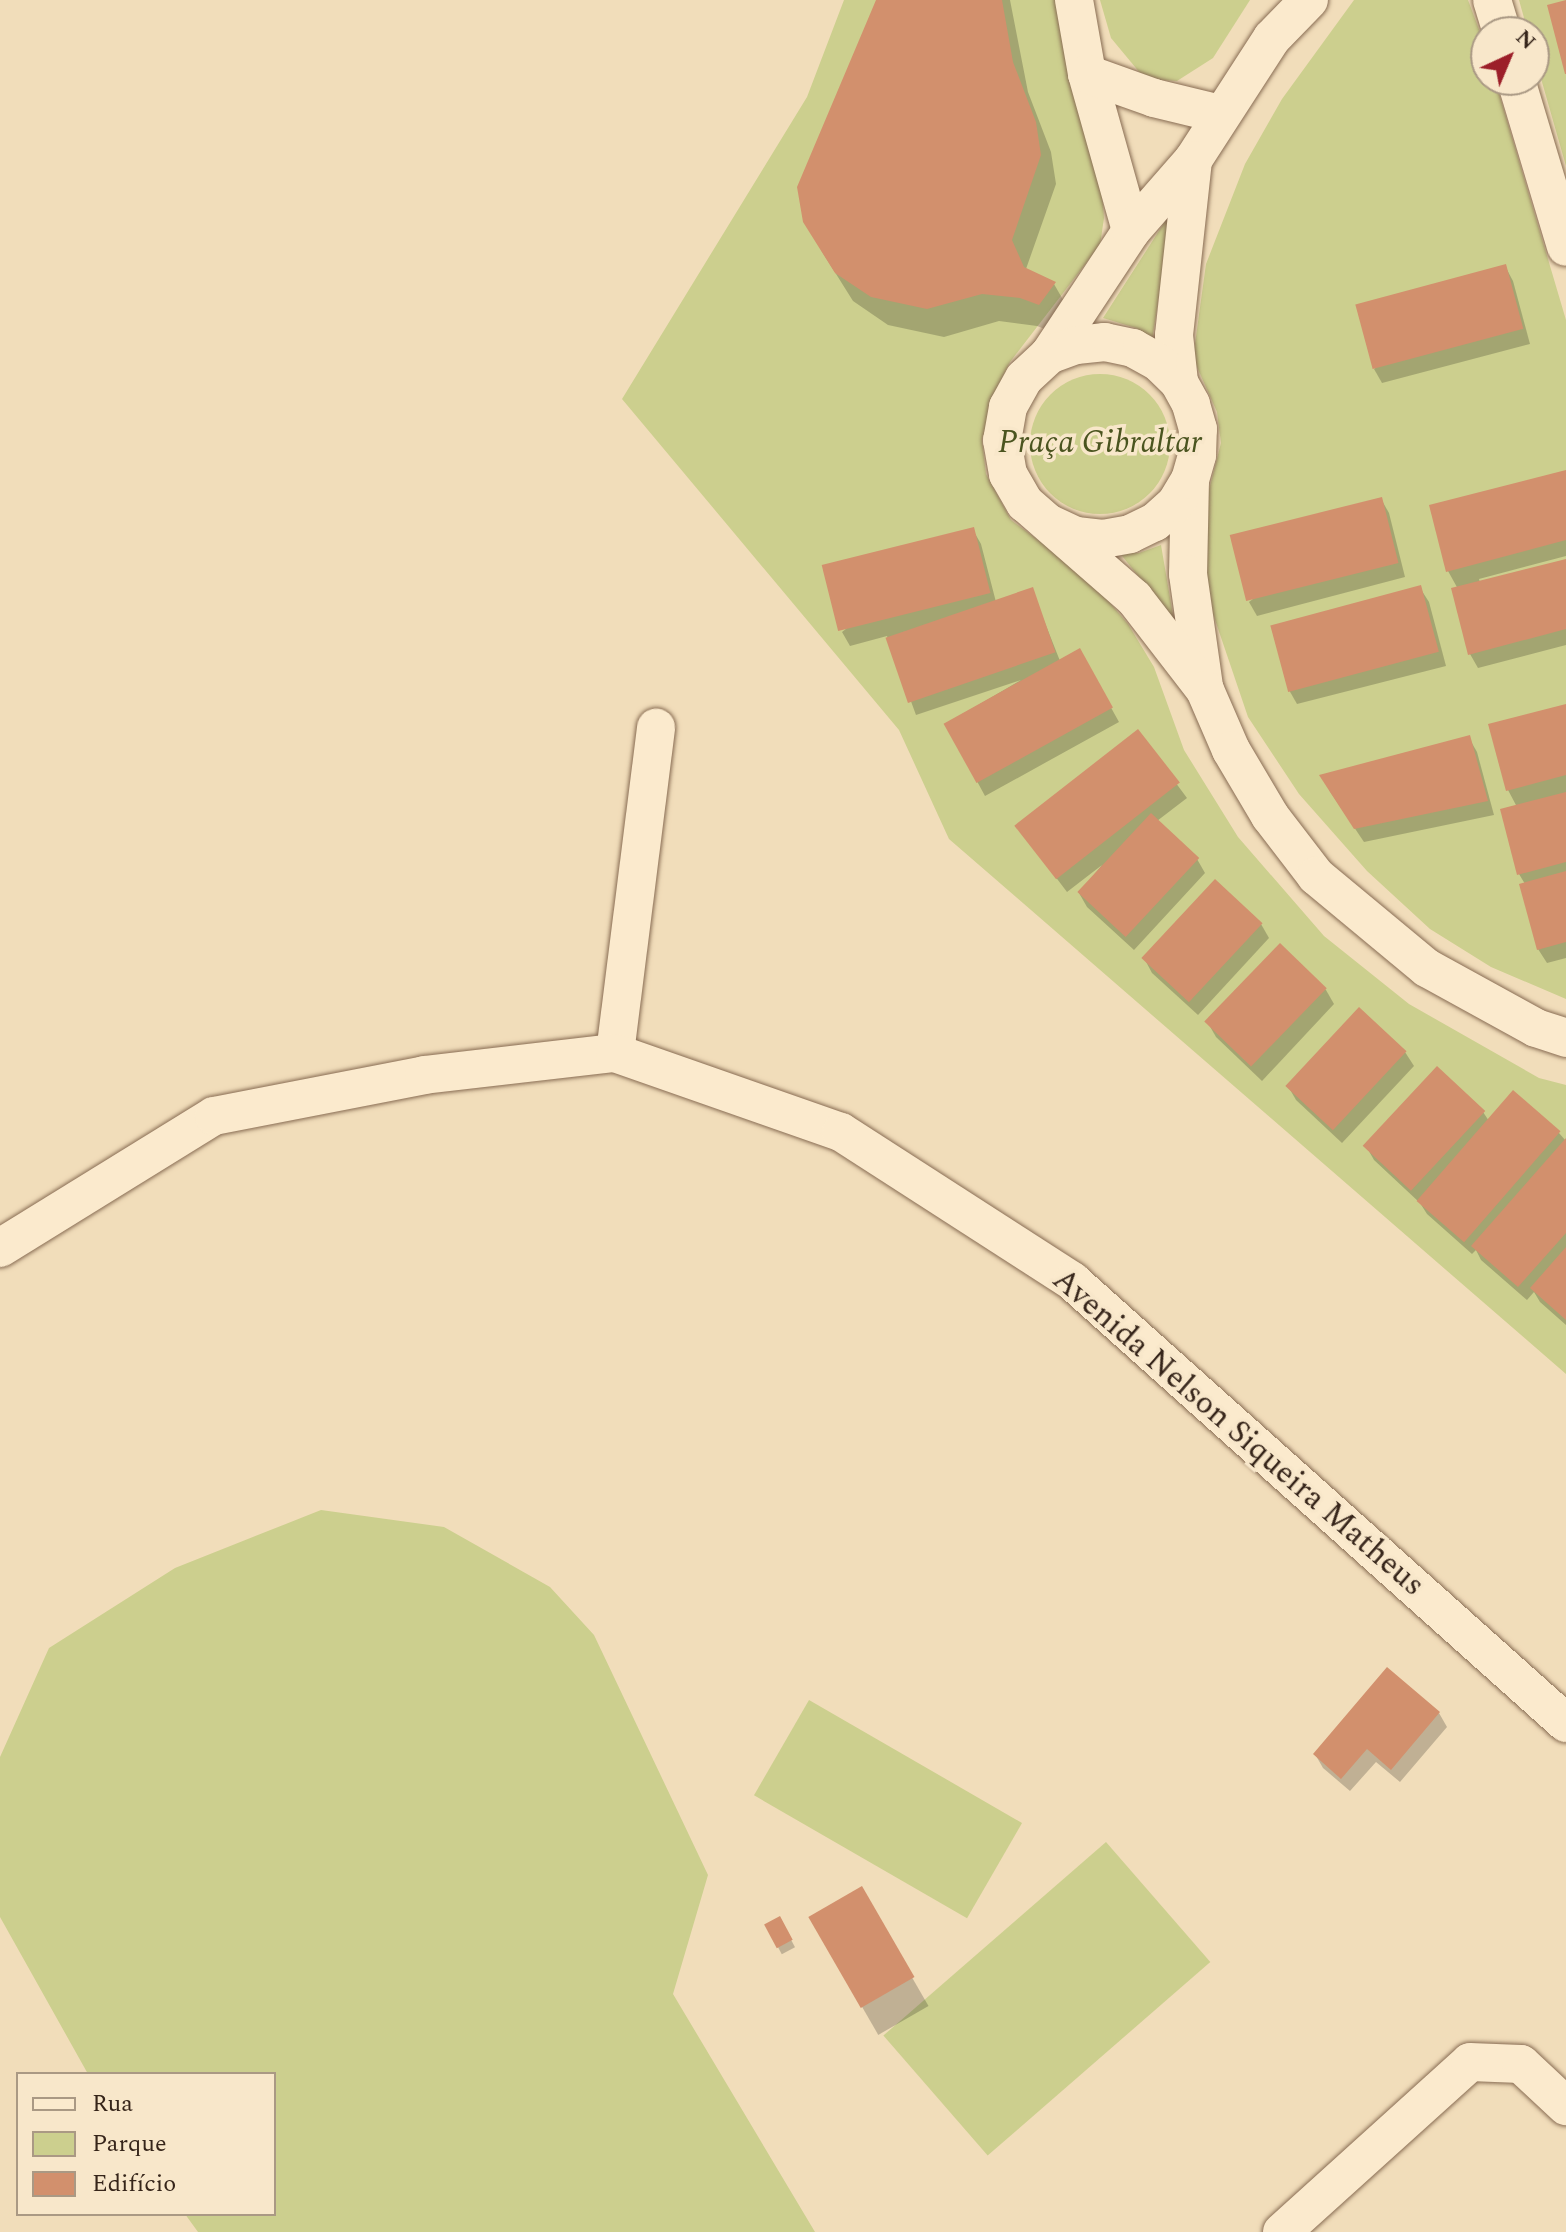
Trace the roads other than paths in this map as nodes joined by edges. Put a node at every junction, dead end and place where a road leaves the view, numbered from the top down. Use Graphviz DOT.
graph roads {
  1 [pos="1074,0"];
  2 [pos="1309,0"];
  3 [pos="1087,74"];
  4 [pos="1521,96"];
  5 [pos="1220,114"];
  6 [pos="1193,160"];
  7 [pos="1131,231"];
  8 [pos="1566,247"];
  9 [pos="1049,355"];
  10 [pos="1179,382"];
  11 [pos="1190,480"];
  12 [pos="1050,524"];
  13 [pos="1205,690"];
  14 [pos="656,728"];
  15 [pos="1566,1038"];
  16 [pos="615,1053"];
  17 [pos="0,1248"];
  18 [pos="1566,1723"];
  19 [pos="1566,2106"];
  20 [pos="1282,2232"];
  1 -- 3 [label="street"];
  2 -- 5 [label="street"];
  3 -- 5 [label="street"];
  3 -- 7 [label="street"];
  4 -- 8 [label="street"];
  5 -- 6 [label="street"];
  6 -- 7 [label="street"];
  6 -- 10 [label="street"];
  7 -- 9 [label="street"];
  9 -- 10 [label="street"];
  9 -- 12 [label="street"];
  10 -- 11 [label="street"];
  11 -- 12 [label="street"];
  11 -- 13 [label="street"];
  12 -- 13 [label="street"];
  13 -- 15 [label="street"];
  14 -- 16 [label="street"];
  16 -- 17 [label="street, Avenida Nelson Siqueira Matheus"];
  16 -- 18 [label="street, Avenida Nelson Siqueira Matheus"];
  19 -- 20 [label="street"];
}
